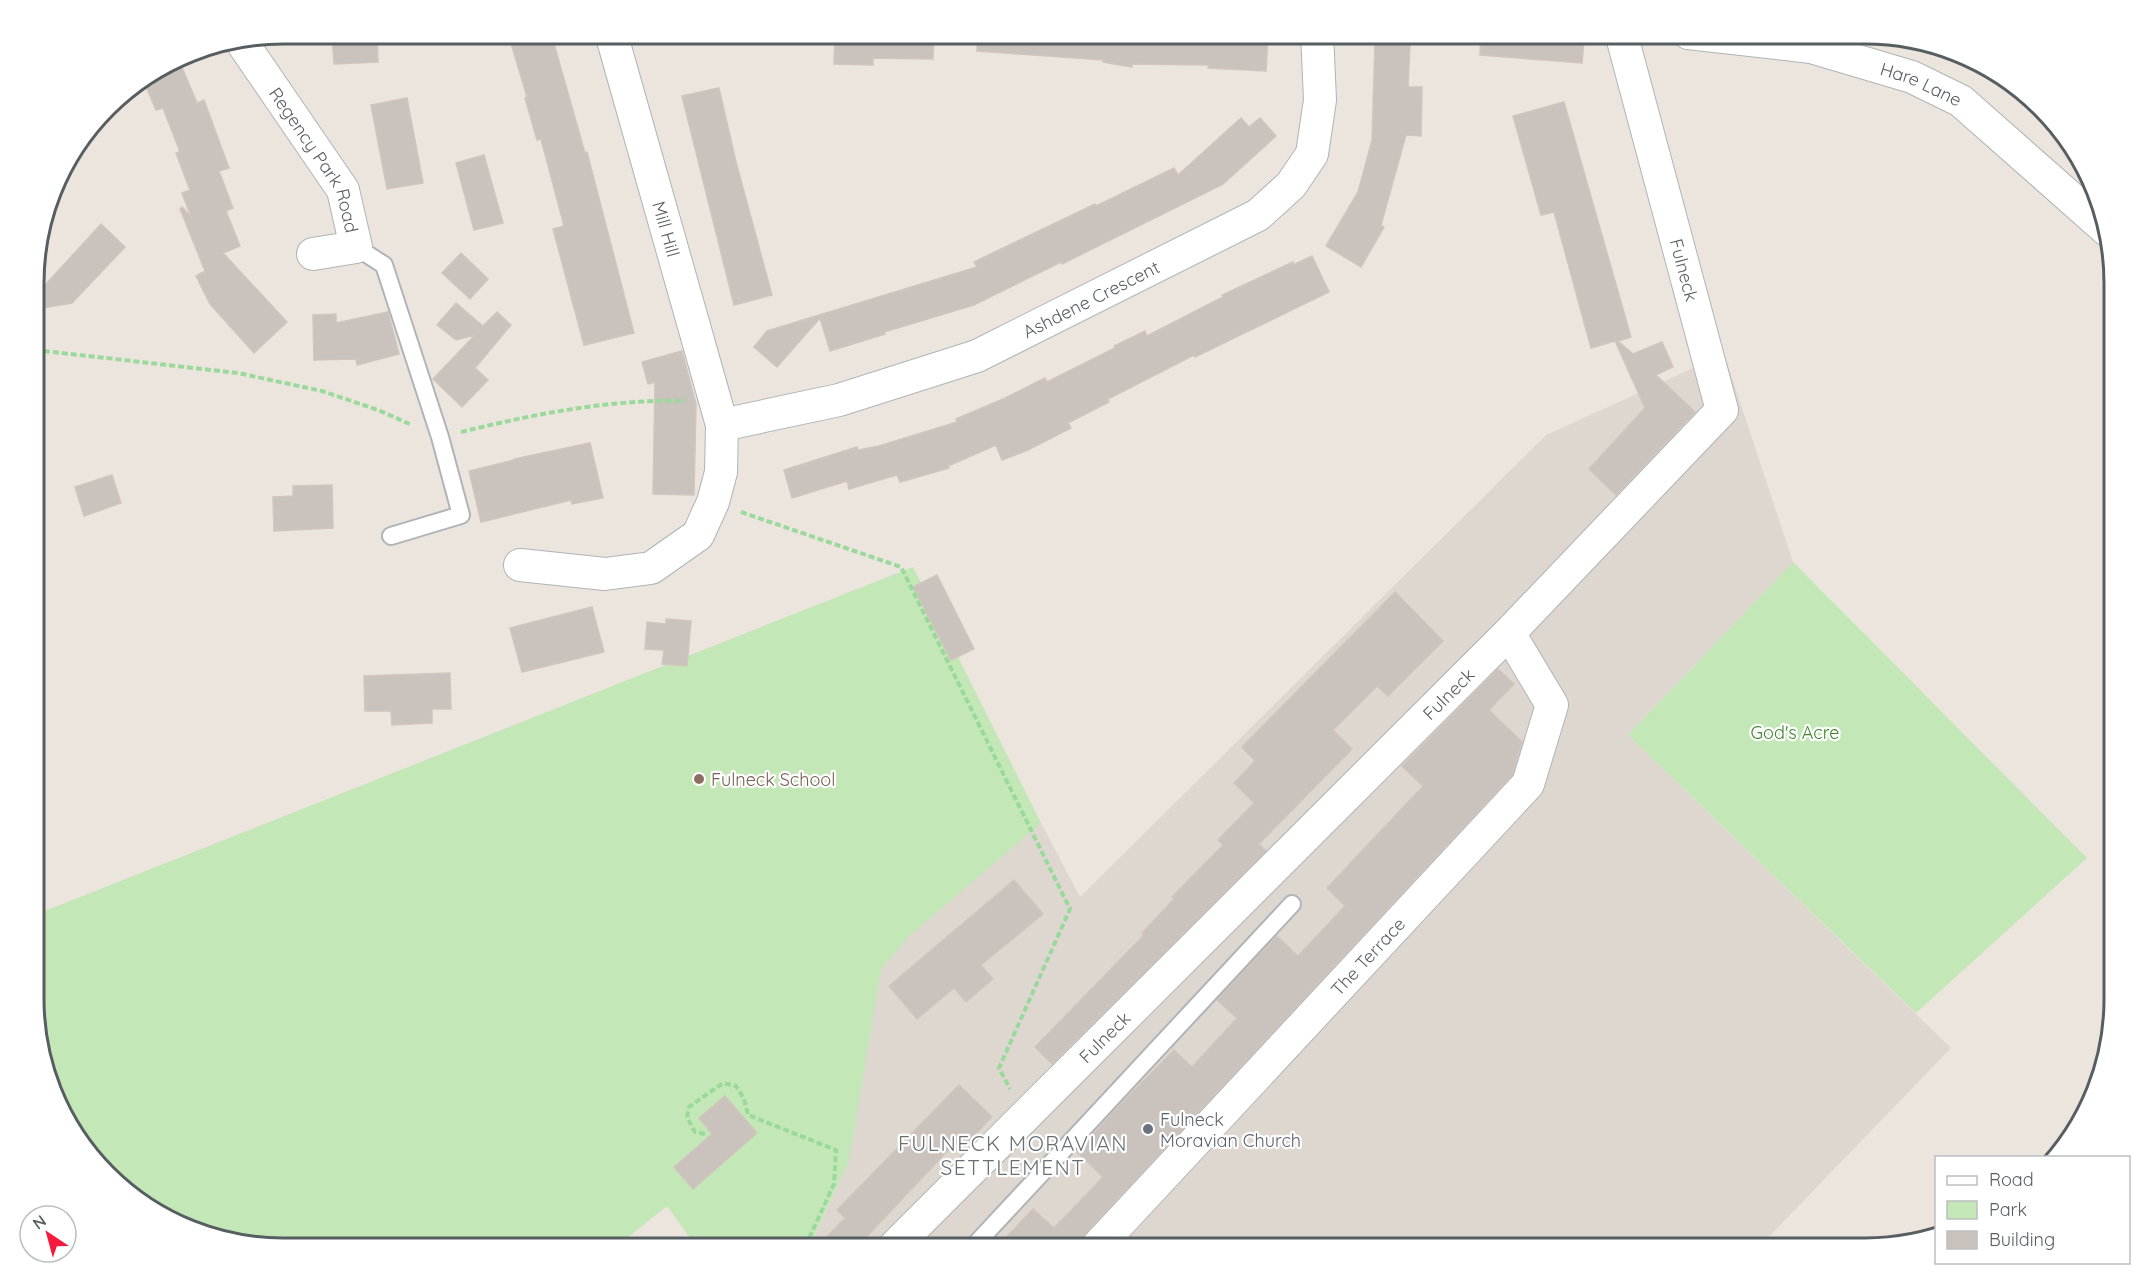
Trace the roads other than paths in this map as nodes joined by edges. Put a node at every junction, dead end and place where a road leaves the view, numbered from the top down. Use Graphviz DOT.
graph roads {
  1 [pos="615,44"];
  2 [pos="1317,44"];
  3 [pos="1624,44"];
  4 [pos="1785,44"];
  5 [pos="1817,44"];
  6 [pos="245,47"];
  7 [pos="1811,47"];
  8 [pos="2096,220"];
  9 [pos="356,247"];
  10 [pos="314,254"];
  11 [pos="719,413"];
  12 [pos="391,536"];
  13 [pos="520,565"];
  14 [pos="1509,633"];
  15 [pos="1292,904"];
  16 [pos="903,1238"];
  17 [pos="981,1238"];
  18 [pos="1105,1238"];
  1 -- 11 [label="street, Mill Hill"];
  2 -- 11 [label="street, Ashdene Crescent"];
  3 -- 14 [label="street, Fulneck"];
  4 -- 7 [label="street, Hare Lane"];
  5 -- 7 [label="street"];
  6 -- 9 [label="street, Regency Park Road"];
  7 -- 8 [label="street, Hare Lane"];
  9 -- 10 [label="street, Regency Park Road"];
  9 -- 12 [label="lane"];
  11 -- 13 [label="street, Mill Hill"];
  14 -- 16 [label="street, Fulneck"];
  14 -- 18 [label="street, The Terrace"];
  15 -- 17 [label="lane"];
}
